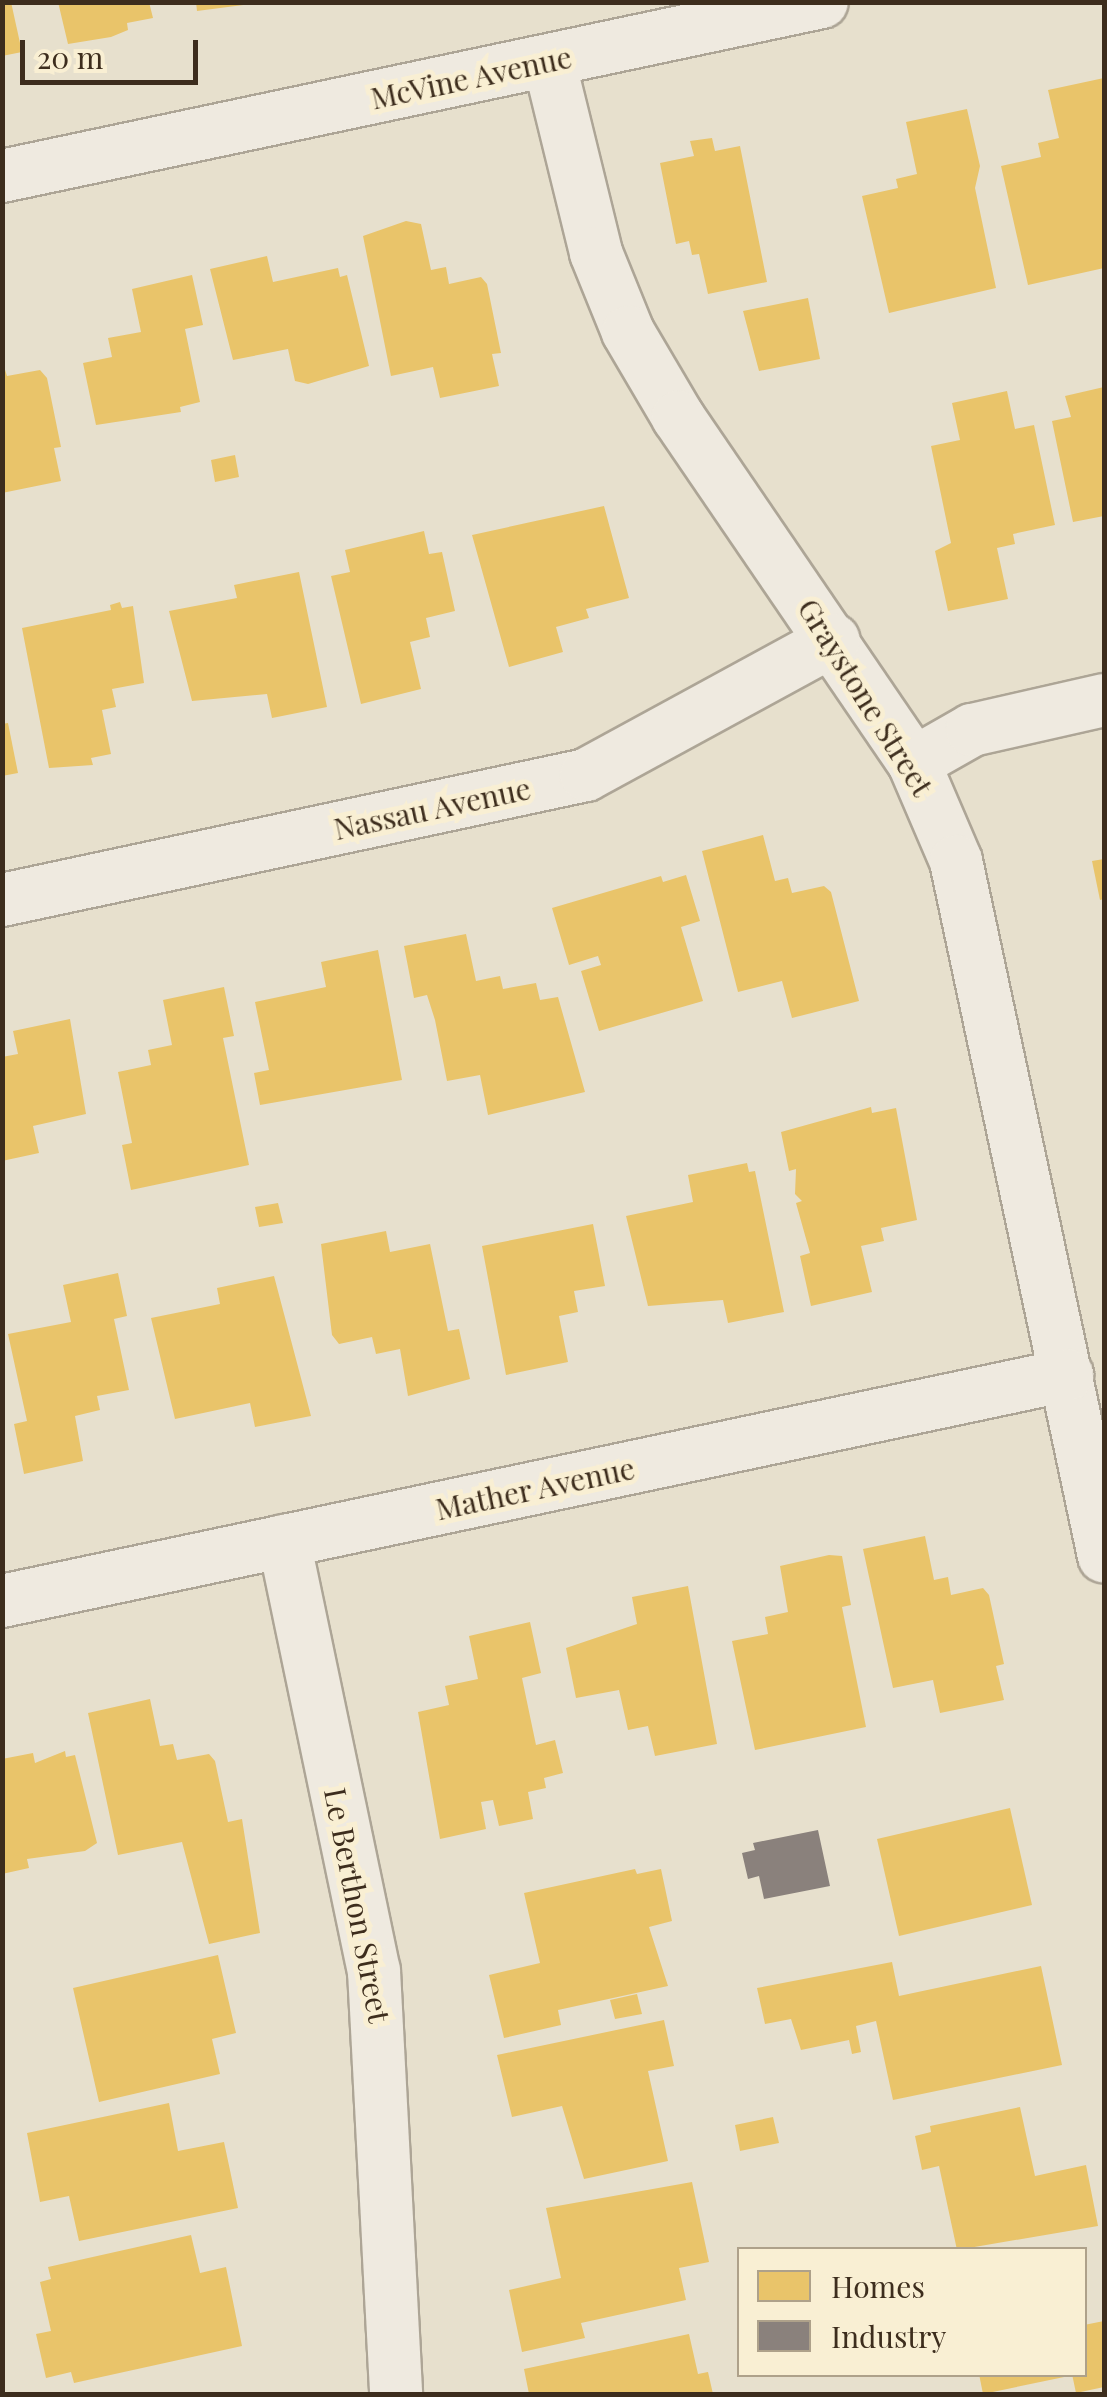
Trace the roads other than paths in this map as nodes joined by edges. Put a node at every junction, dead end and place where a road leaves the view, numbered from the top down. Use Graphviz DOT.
graph roads {
  1 [pos="822,2"];
  2 [pos="549,61"];
  3 [pos="2,176"];
  4 [pos="834,640"];
  5 [pos="1104,700"];
  6 [pos="914,764"];
  7 [pos="2,900"];
  8 [pos="1067,1375"];
  9 [pos="284,1541"];
  10 [pos="1104,1556"];
  11 [pos="2,1602"];
  12 [pos="396,2394"];
  1 -- 2 [label="street, McVine Avenue"];
  2 -- 3 [label="street, McVine Avenue"];
  2 -- 4 [label="street, Graystone Street"];
  4 -- 6 [label="street, Graystone Street"];
  4 -- 7 [label="street, Nassau Avenue"];
  5 -- 6 [label="street"];
  6 -- 8 [label="street, Graystone Street"];
  8 -- 9 [label="street, Mather Avenue"];
  8 -- 10 [label="street, Graystone Street"];
  9 -- 11 [label="street, Mather Avenue"];
  9 -- 12 [label="street, Le Berthon Street"];
}
